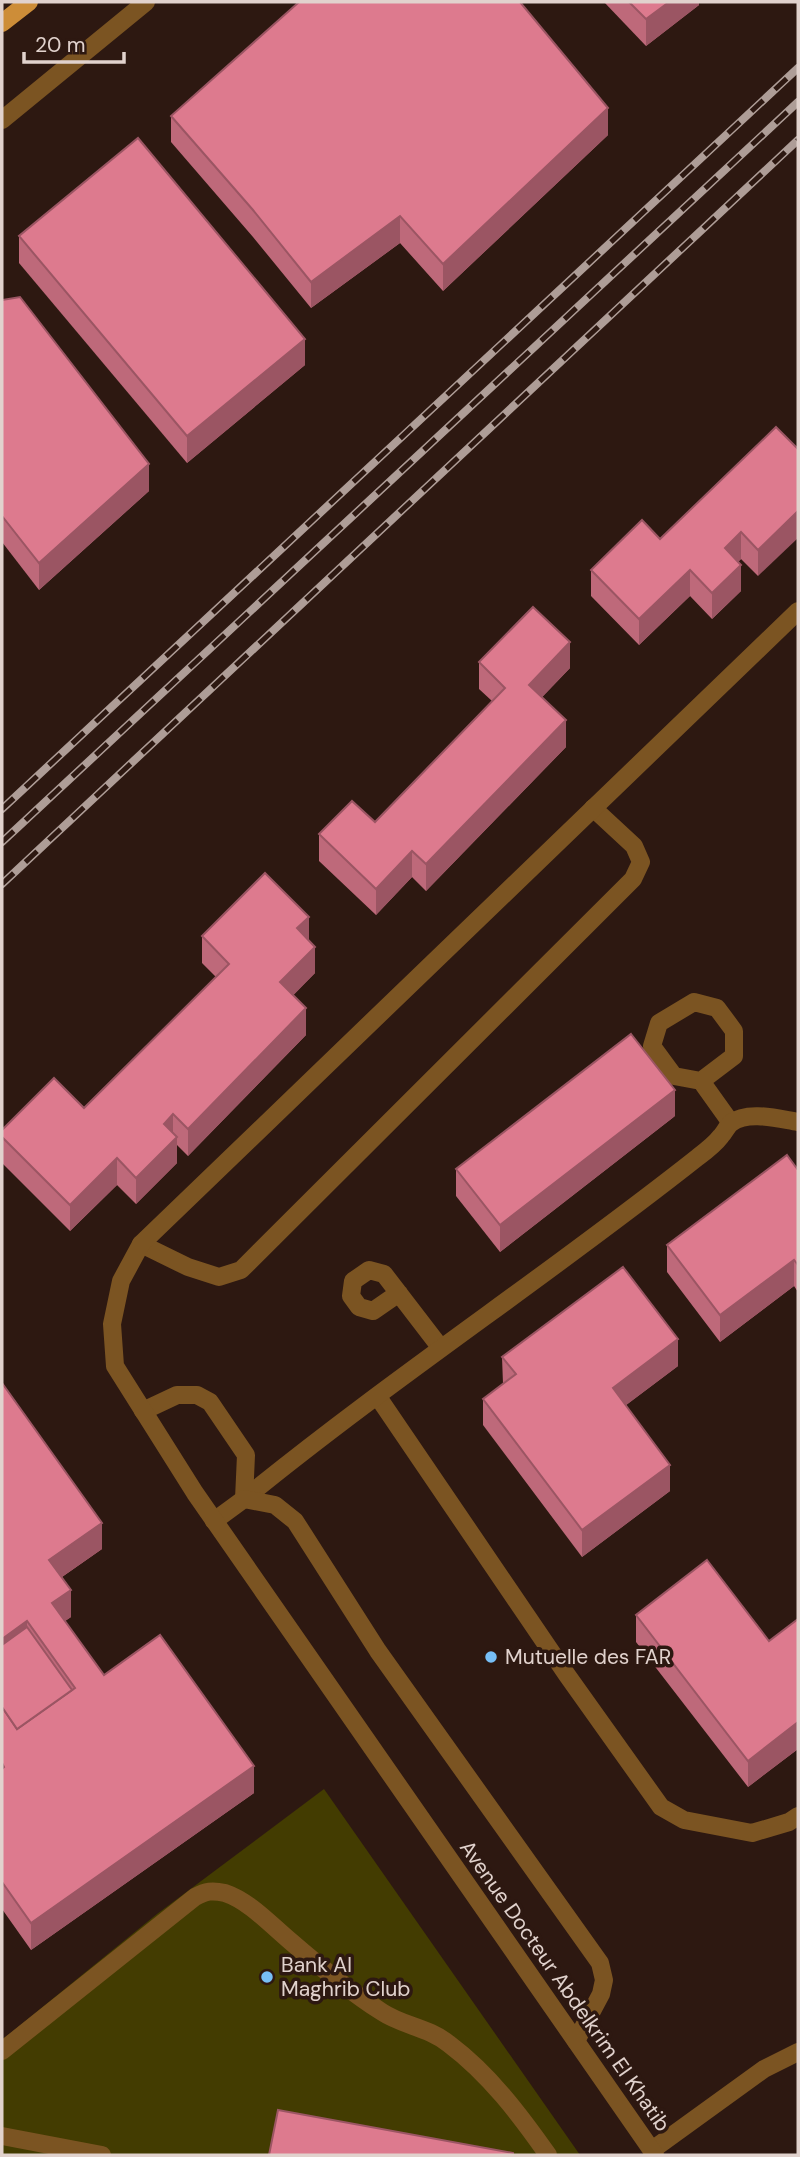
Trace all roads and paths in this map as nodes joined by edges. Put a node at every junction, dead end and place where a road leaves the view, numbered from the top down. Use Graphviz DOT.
graph roads {
  1 [pos="29,2"];
  2 [pos="146,2"];
  3 [pos="2,23"];
  4 [pos="2,120"];
  5 [pos="798,611"];
  6 [pos="593,808"];
  7 [pos="701,1081"];
  8 [pos="798,1122"];
  9 [pos="732,1123"];
  10 [pos="141,1244"];
  11 [pos="399,1293"];
  12 [pos="440,1347"];
  13 [pos="378,1396"];
  14 [pos="143,1411"];
  15 [pos="244,1499"];
  16 [pos="214,1521"];
  17 [pos="798,1816"];
  18 [pos="576,2041"];
  19 [pos="2,2051"];
  20 [pos="798,2052"];
  21 [pos="2,2136"];
  22 [pos="653,2153"];
  23 [pos="102,2155"];
  24 [pos="548,2155"];
  1 -- 3 [label="main road"];
  2 -- 4 [label="street"];
  5 -- 6 [label="street, Avenue Docteur Abdelkrim El Khatib"];
  6 -- 10 [label="street, Avenue Docteur Abdelkrim El Khatib"];
  6 -- 10 [label="street"];
  7 -- 7 [label="street"];
  7 -- 9 [label="street"];
  8 -- 9 [label="street"];
  9 -- 12 [label="street"];
  10 -- 14 [label="street, Avenue Docteur Abdelkrim El Khatib"];
  11 -- 12 [label="street"];
  12 -- 13 [label="street"];
  13 -- 15 [label="street"];
  13 -- 17 [label="street"];
  14 -- 15 [label="street"];
  14 -- 16 [label="street, Avenue Docteur Abdelkrim El Khatib"];
  15 -- 16 [label="street"];
  15 -- 18 [label="street"];
  16 -- 18 [label="street, Avenue Docteur Abdelkrim El Khatib"];
  18 -- 22 [label="street, Avenue Docteur Abdelkrim El Khatib"];
  19 -- 24 [label="street"];
  20 -- 22 [label="street"];
  21 -- 23 [label="street"];
}
